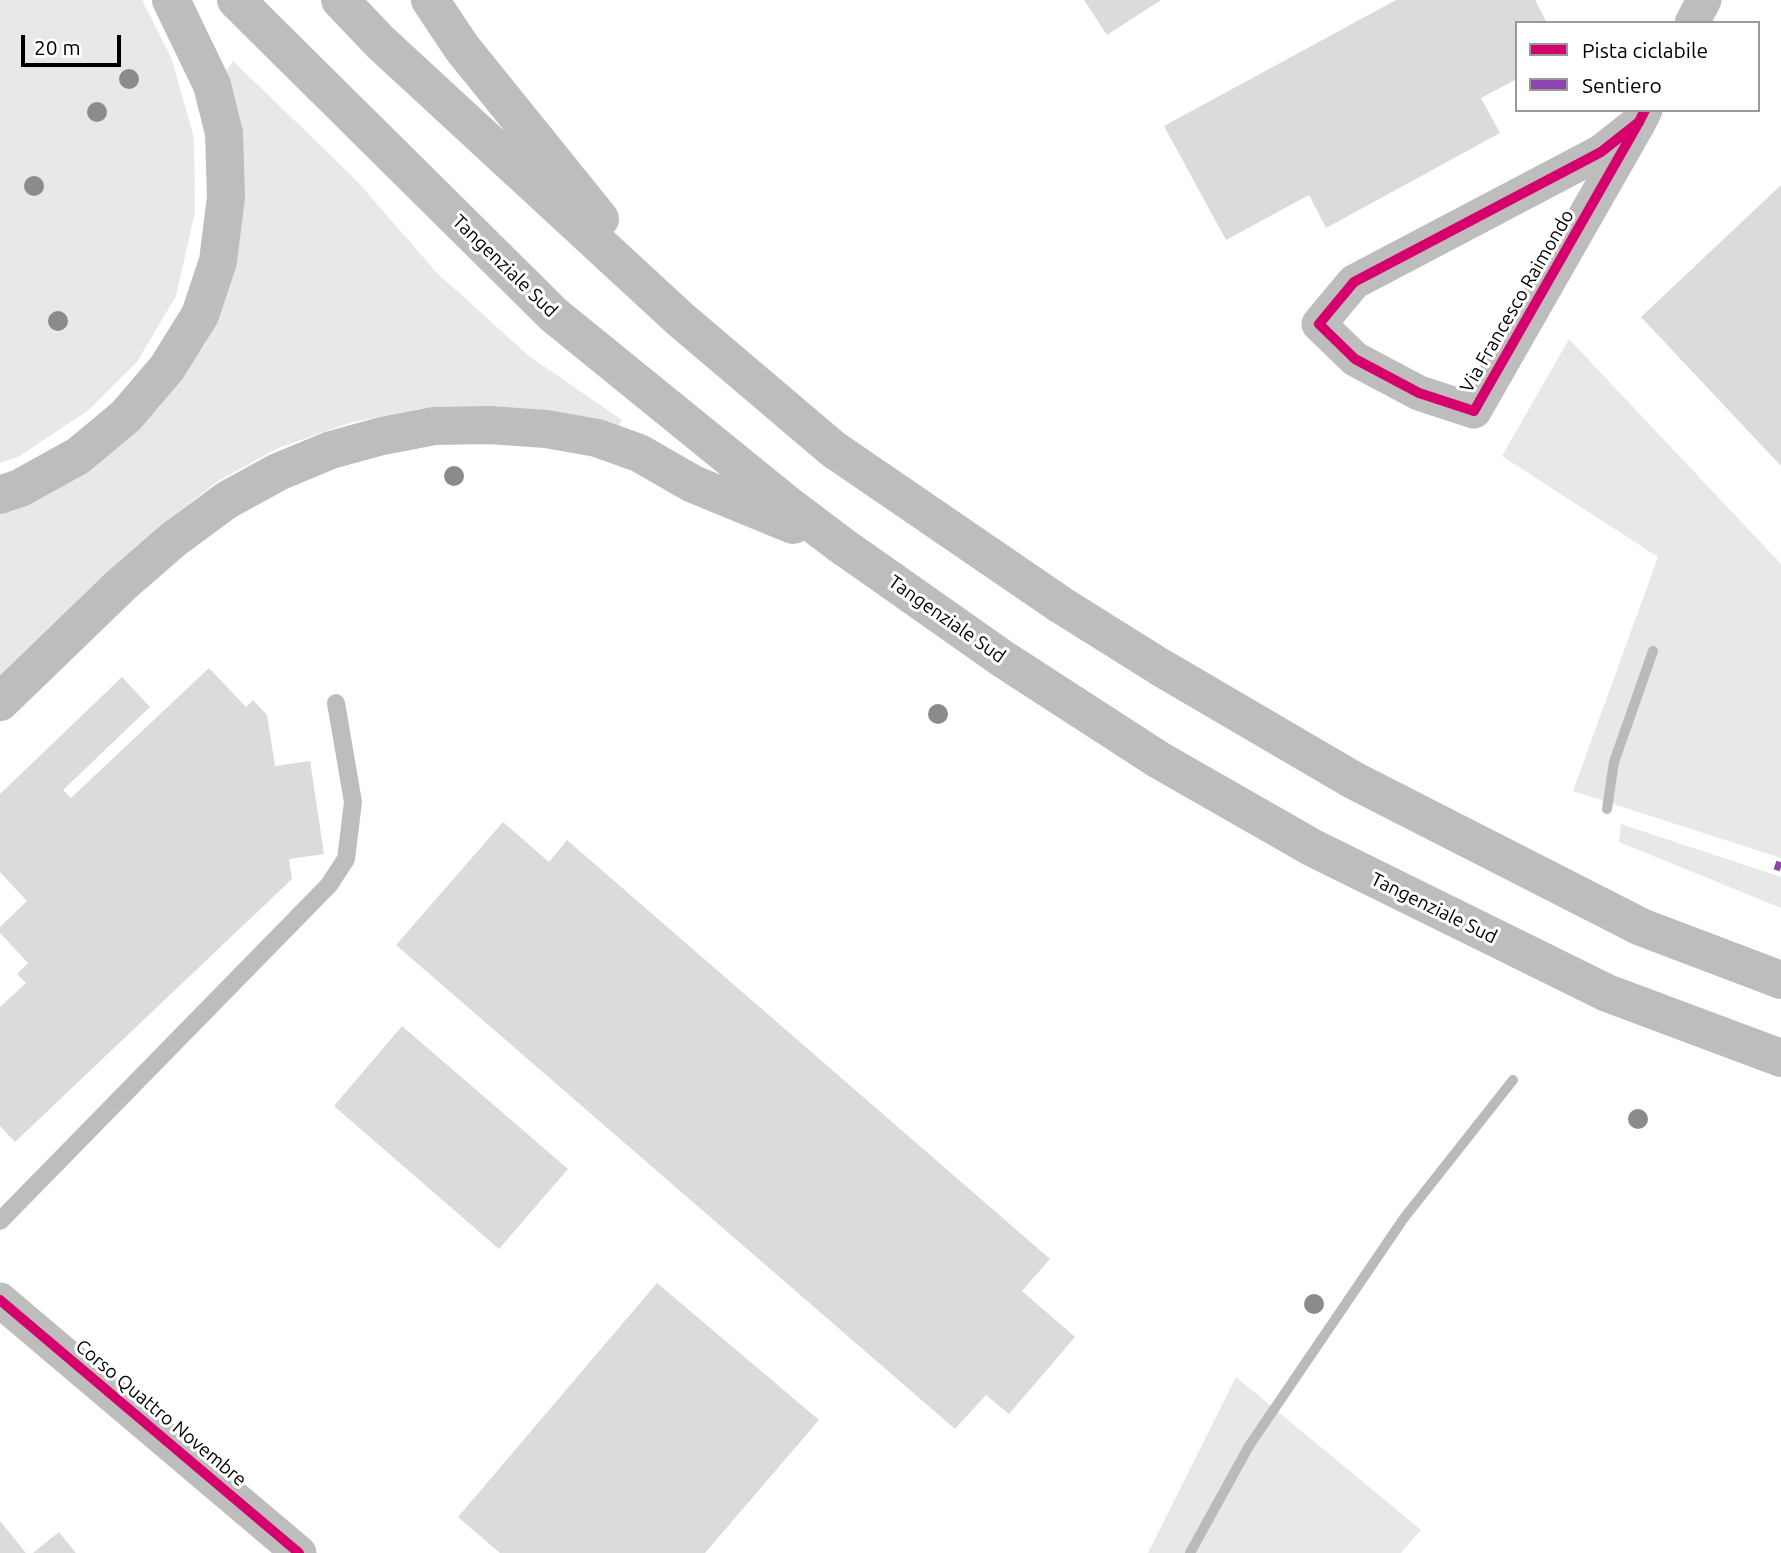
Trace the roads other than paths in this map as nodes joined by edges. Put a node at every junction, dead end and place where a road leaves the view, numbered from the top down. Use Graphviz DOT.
graph roads {
  1 [pos="171,0"];
  2 [pos="236,0"];
  3 [pos="340,0"];
  4 [pos="430,0"];
  5 [pos="1704,0"];
  6 [pos="1693,21"];
  7 [pos="1642,116"];
  8 [pos="680,318"];
  9 [pos="0,495"];
  10 [pos="841,545"];
  11 [pos="0,702"];
  12 [pos="336,703"];
  13 [pos="1781,979"];
  14 [pos="1781,1058"];
  15 [pos="0,1221"];
  16 [pos="0,1300"];
  17 [pos="299,1553"];
  1 -- 9 [label="highway"];
  2 -- 10 [label="highway, Tangenziale Sud"];
  3 -- 8 [label="highway"];
  4 -- 8 [label="highway"];
  5 -- 6 [label="street"];
  7 -- 7 [label="street, Via Francesco Raimondo"];
  8 -- 13 [label="highway"];
  10 -- 11 [label="highway"];
  10 -- 14 [label="highway, Tangenziale Sud"];
  12 -- 15 [label="lane"];
  16 -- 17 [label="street, Corso Quattro Novembre"];
}
